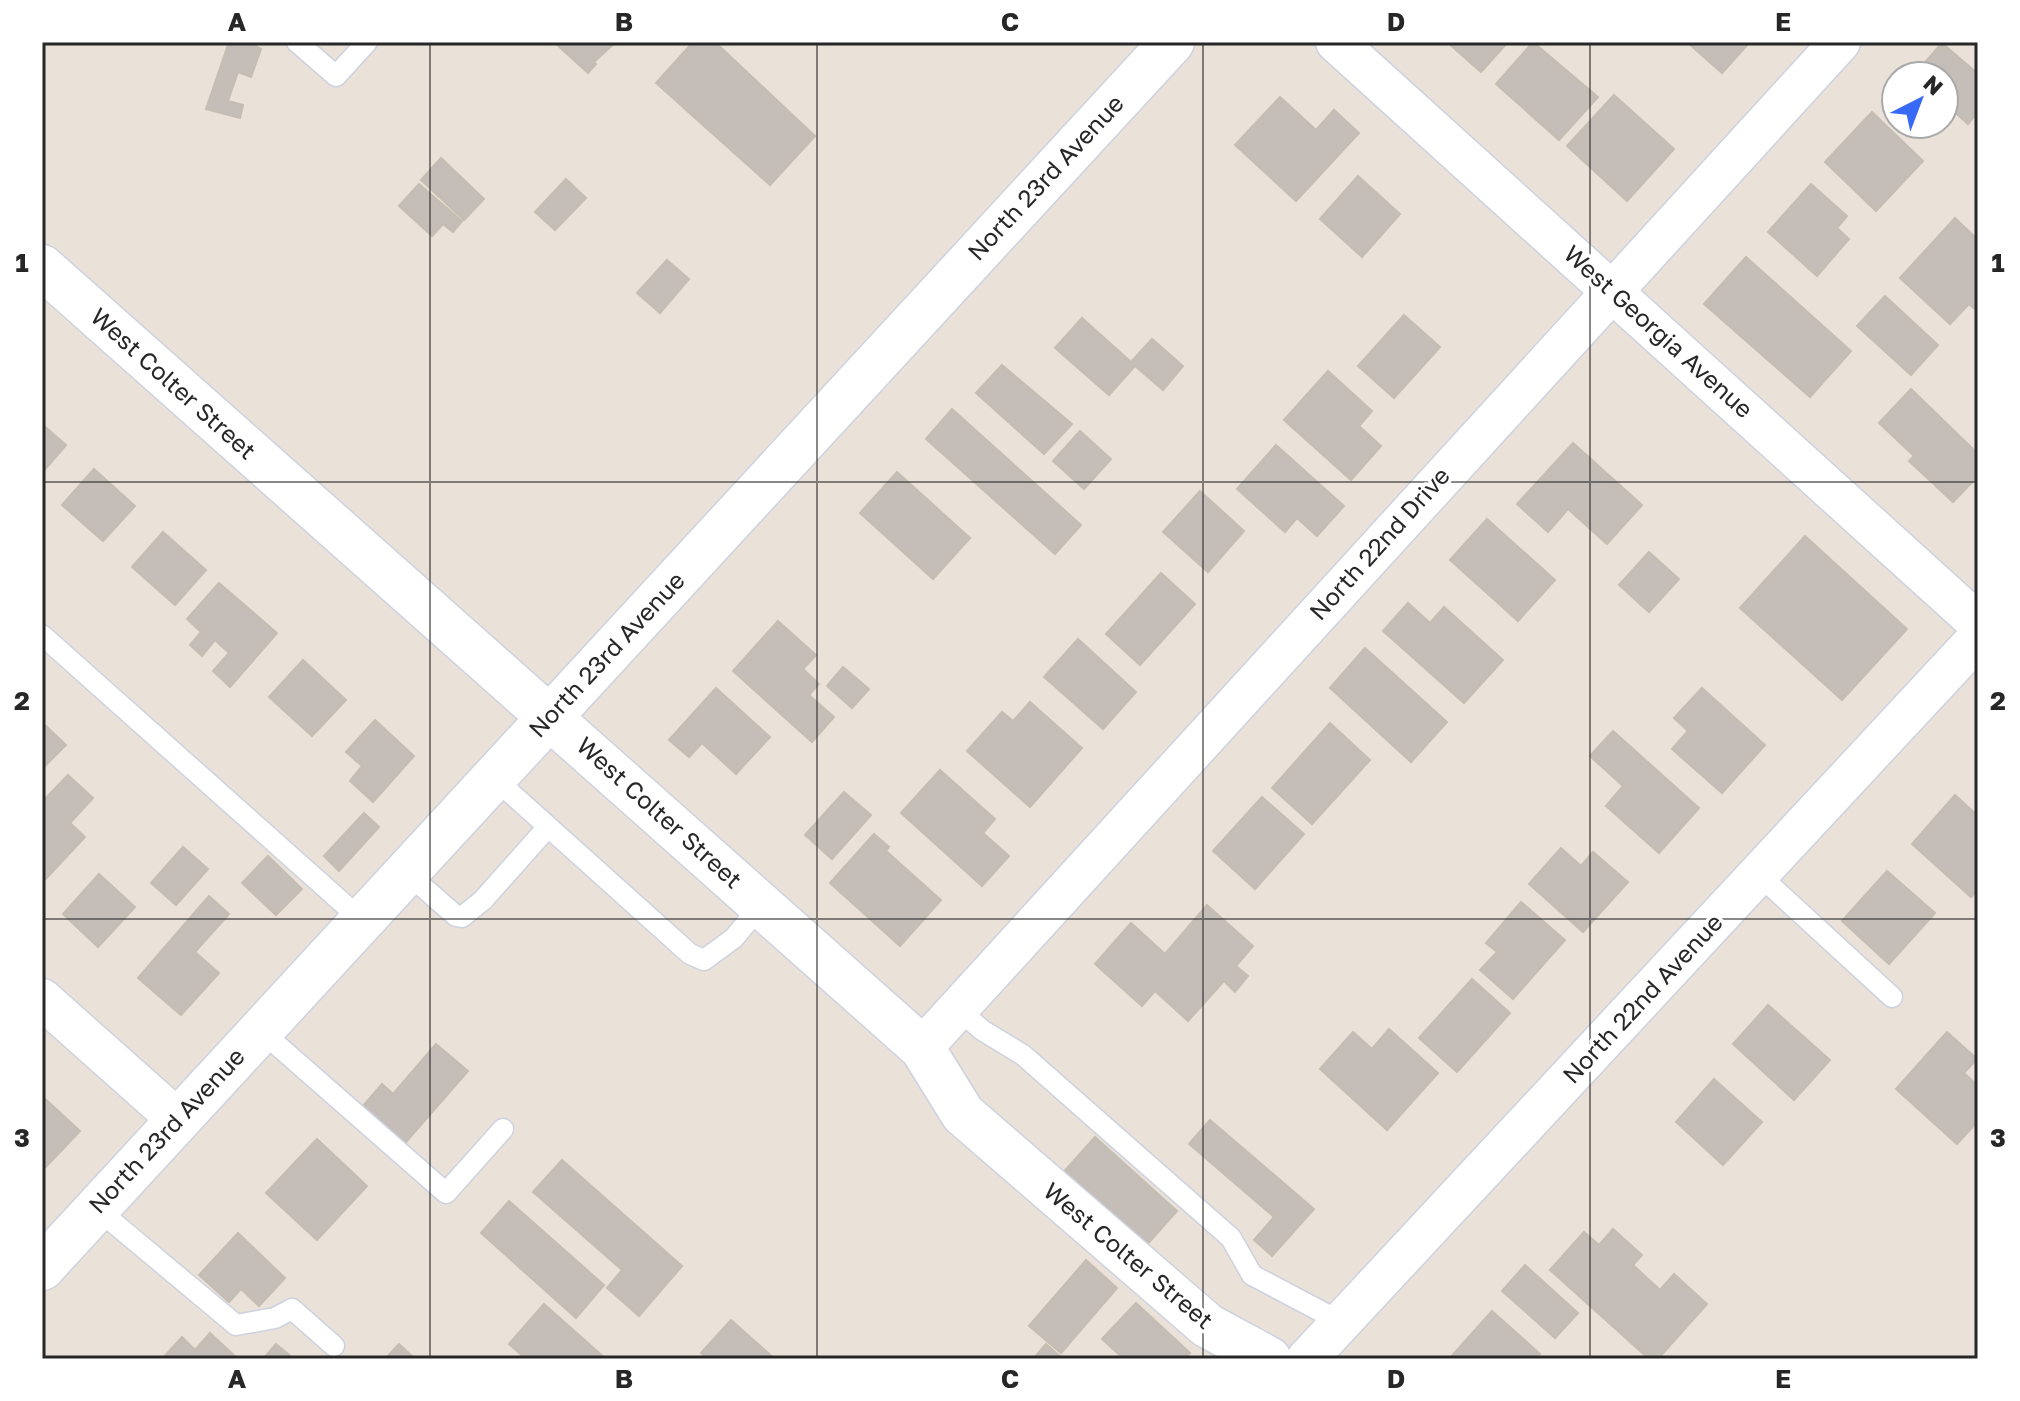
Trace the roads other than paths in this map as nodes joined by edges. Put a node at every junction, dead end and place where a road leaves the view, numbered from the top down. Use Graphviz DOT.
graph roads {
  1 [pos="297,42"];
  2 [pos="367,42"];
  3 [pos="1172,42"];
  4 [pos="1336,42"];
  5 [pos="1840,42"];
  6 [pos="42,267"];
  7 [pos="1612,291"];
  8 [pos="1978,623"];
  9 [pos="42,635"];
  10 [pos="1978,638"];
  11 [pos="550,716"];
  12 [pos="494,778"];
  13 [pos="547,828"];
  14 [pos="407,873"];
  15 [pos="1758,874"];
  16 [pos="761,905"];
  17 [pos="363,921"];
  18 [pos="1892,997"];
  19 [pos="42,999"];
  20 [pos="958,1009"];
  21 [pos="260,1030"];
  22 [pos="922,1048"];
  23 [pos="177,1119"];
  24 [pos="503,1129"];
  25 [pos="96,1208"];
  26 [pos="42,1268"];
  27 [pos="1341,1322"];
  28 [pos="334,1346"];
  29 [pos="1269,1359"];
  30 [pos="1307,1359"];
  1 -- 2 [label="lane"];
  3 -- 11 [label="street, North 23rd Avenue"];
  4 -- 7 [label="street, West Georgia Avenue"];
  5 -- 7 [label="street, North 22nd Drive"];
  6 -- 11 [label="street, West Colter Street"];
  7 -- 8 [label="street, West Georgia Avenue"];
  7 -- 20 [label="street, North 22nd Drive"];
  9 -- 17 [label="lane"];
  10 -- 15 [label="street, North 22nd Avenue"];
  11 -- 12 [label="street, North 23rd Avenue"];
  11 -- 16 [label="street, West Colter Street"];
  12 -- 13 [label="lane"];
  12 -- 14 [label="street, North 23rd Avenue"];
  13 -- 14 [label="lane"];
  13 -- 16 [label="lane"];
  14 -- 17 [label="street, North 23rd Avenue"];
  15 -- 18 [label="lane"];
  15 -- 27 [label="street, North 22nd Avenue"];
  16 -- 22 [label="street, West Colter Street"];
  17 -- 21 [label="street, North 23rd Avenue"];
  19 -- 23 [label="street"];
  20 -- 22 [label="street, North 22nd Drive"];
  20 -- 27 [label="lane"];
  21 -- 23 [label="street, North 23rd Avenue"];
  21 -- 24 [label="lane"];
  22 -- 29 [label="street, West Colter Street"];
  23 -- 25 [label="street, North 23rd Avenue"];
  25 -- 26 [label="street, North 23rd Avenue"];
  25 -- 28 [label="lane"];
  27 -- 30 [label="street, North 22nd Avenue"];
}
